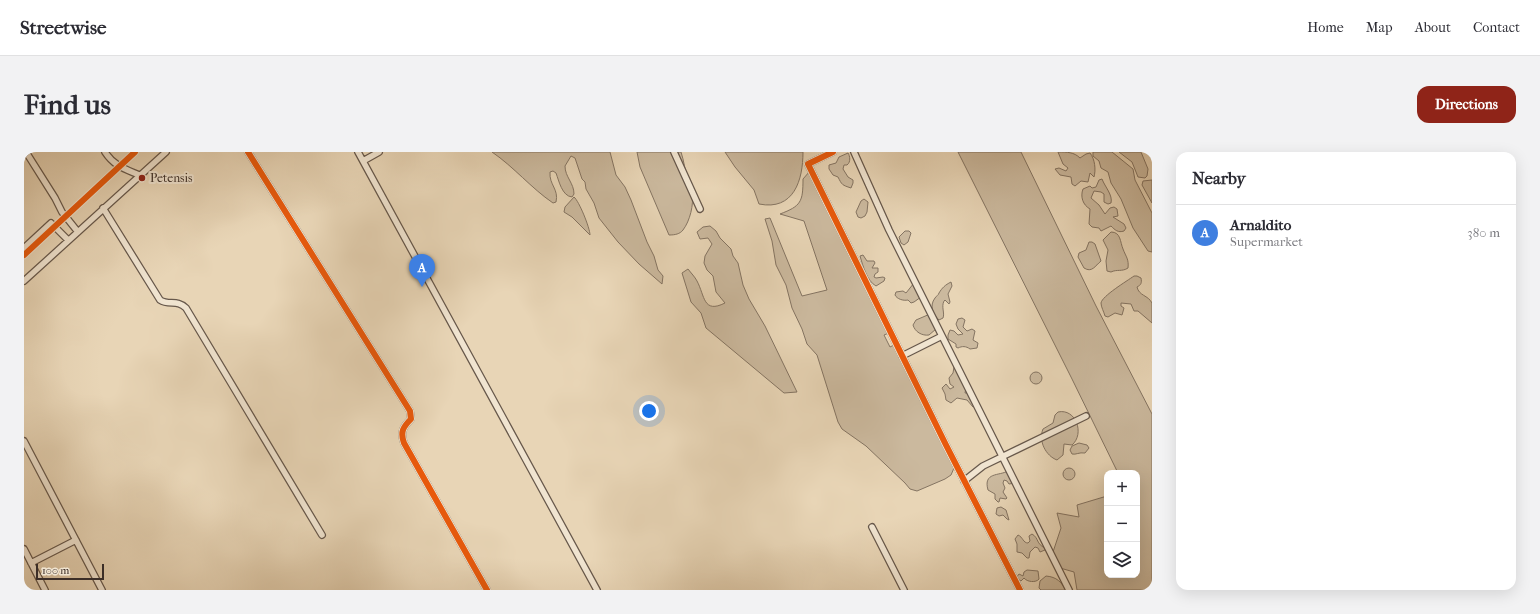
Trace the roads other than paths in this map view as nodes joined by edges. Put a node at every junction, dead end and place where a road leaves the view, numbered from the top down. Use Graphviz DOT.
graph roads {
  1 [pos="26,152"];
  2 [pos="105,152"];
  3 [pos="166,152"];
  4 [pos="248,152"];
  5 [pos="358,152"];
  6 [pos="379,152"];
  7 [pos="674,152"];
  8 [pos="832,152"];
  9 [pos="854,152"];
  10 [pos="363,161"];
  11 [pos="139,175"];
  12 [pos="103,208"];
  13 [pos="700,209"];
  14 [pos="78,232"];
  15 [pos="68,240"];
  16 [pos="24,248"];
  17 [pos="24,281"];
  18 [pos="942,336"];
  19 [pos="902,356"];
  20 [pos="1086,416"];
  21 [pos="24,441"];
  22 [pos="1002,456"];
  23 [pos="964,481"];
  24 [pos="872,527"];
  25 [pos="322,535"];
  26 [pos="76,540"];
  27 [pos="24,549"];
  28 [pos="31,563"];
  29 [pos="45,590"];
  30 [pos="102,590"];
  31 [pos="487,590"];
  32 [pos="598,590"];
  33 [pos="904,590"];
  34 [pos="1020,590"];
  35 [pos="1069,590"];
  1 -- 14 [label="street"];
  2 -- 11 [label="street"];
  3 -- 11 [label="street"];
  4 -- 31 [label="street"];
  5 -- 10 [label="street"];
  6 -- 10 [label="street"];
  7 -- 13 [label="street"];
  8 -- 19 [label="street"];
  9 -- 18 [label="street"];
  10 -- 32 [label="street"];
  11 -- 12 [label="street"];
  12 -- 14 [label="street"];
  12 -- 25 [label="street"];
  14 -- 15 [label="street"];
  15 -- 16 [label="street"];
  15 -- 17 [label="street"];
  18 -- 19 [label="street"];
  18 -- 22 [label="street"];
  19 -- 23 [label="street"];
  20 -- 22 [label="street"];
  21 -- 26 [label="street"];
  22 -- 23 [label="street"];
  22 -- 35 [label="street"];
  23 -- 34 [label="street"];
  24 -- 33 [label="street"];
  26 -- 28 [label="street"];
  26 -- 30 [label="street"];
  27 -- 28 [label="street"];
  28 -- 29 [label="street"];
}
